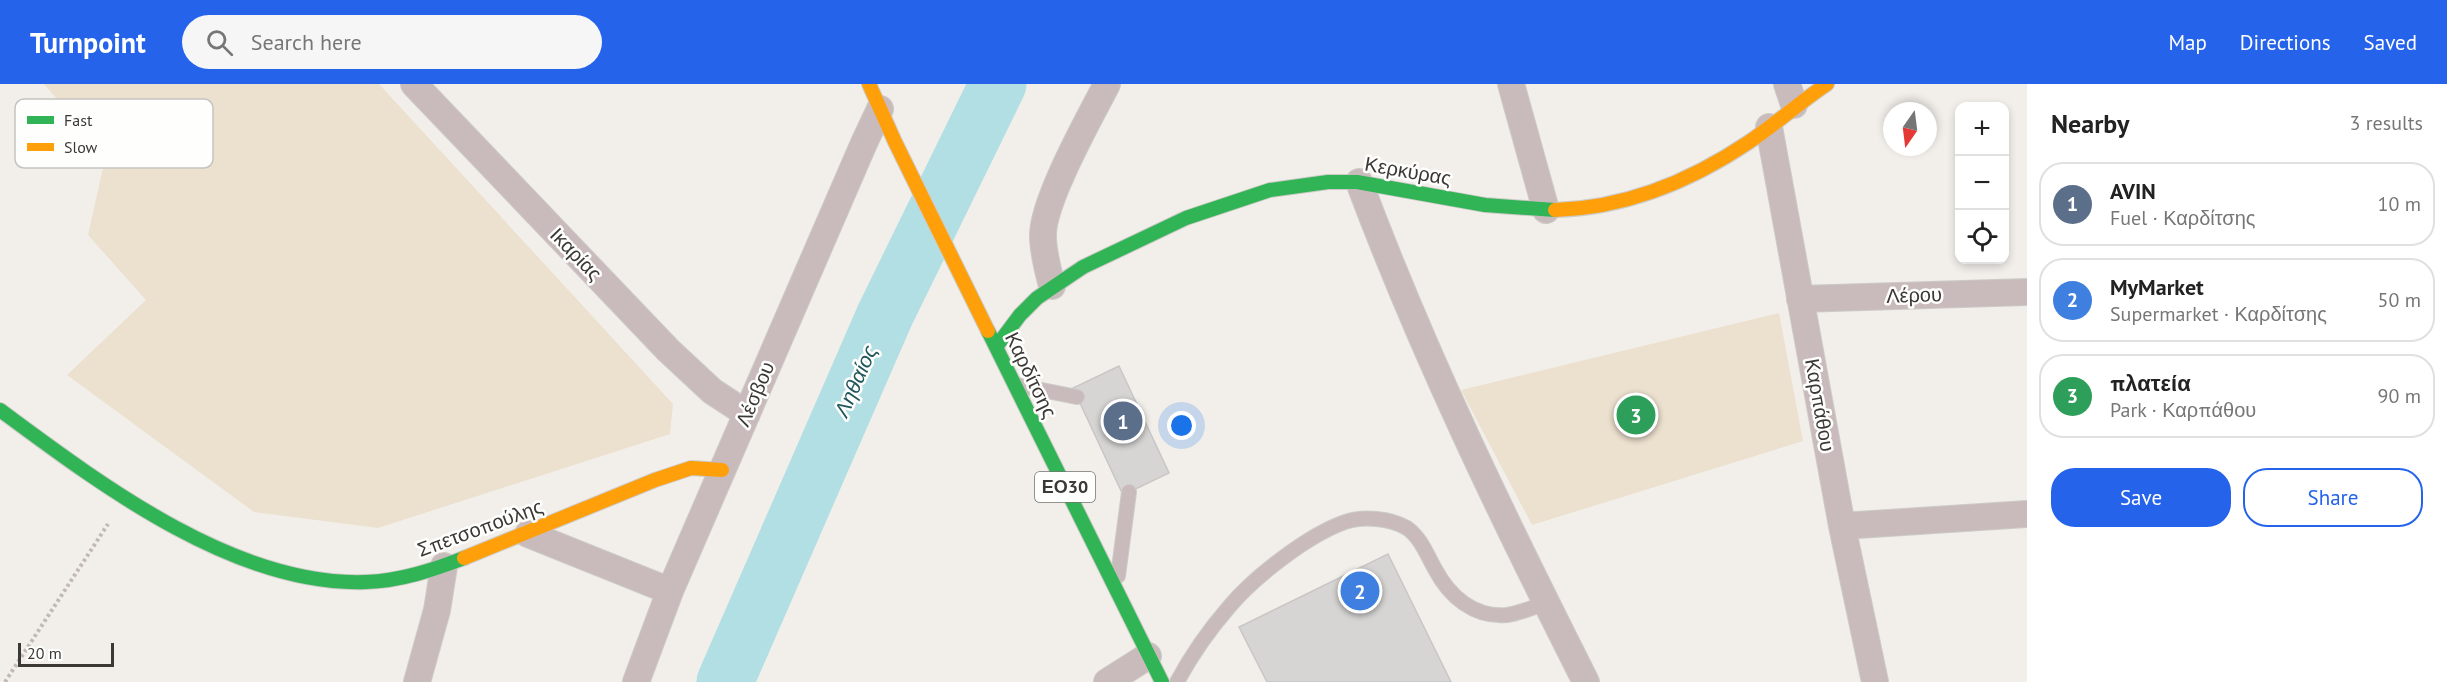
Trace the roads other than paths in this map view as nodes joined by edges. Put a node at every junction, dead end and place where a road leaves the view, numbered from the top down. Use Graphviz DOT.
graph roads {
  1 [pos="414,84"];
  2 [pos="869,84"];
  3 [pos="1107,84"];
  4 [pos="1511,84"];
  5 [pos="1827,84"];
  6 [pos="1791,95"];
  7 [pos="883,101"];
  8 [pos="1769,127"];
  9 [pos="1359,182"];
  10 [pos="1546,210"];
  11 [pos="1052,286"];
  12 [pos="2027,292"];
  13 [pos="1800,299"];
  14 [pos="996,347"];
  15 [pos="1014,384"];
  16 [pos="1077,397"];
  17 [pos="0,410"];
  18 [pos="747,414"];
  19 [pos="722,470"];
  20 [pos="1130,492"];
  21 [pos="2027,514"];
  22 [pos="1842,526"];
  23 [pos="528,534"];
  24 [pos="444,566"];
  25 [pos="1116,590"];
  26 [pos="670,591"];
  27 [pos="1546,603"];
  28 [pos="1148,656"];
  29 [pos="417,682"];
  30 [pos="636,682"];
  31 [pos="1107,682"];
  32 [pos="1162,682"];
  33 [pos="1177,682"];
  34 [pos="1586,682"];
  35 [pos="1875,682"];
  1 -- 18 [label="street, Ικαρίας"];
  2 -- 7 [label="street, Καρδίτσης / ΕΟ30"];
  3 -- 11 [label="street"];
  4 -- 10 [label="street"];
  5 -- 6 [label="street, Κερκύρας"];
  6 -- 8 [label="street, Κερκύρας"];
  7 -- 14 [label="street, Καρδίτσης / ΕΟ30"];
  7 -- 18 [label="street, Λέσβου"];
  8 -- 10 [label="street, Κερκύρας"];
  8 -- 13 [label="street, Καρπάθου"];
  9 -- 10 [label="street, Κερκύρας"];
  9 -- 11 [label="street, Κερκύρας"];
  9 -- 27 [label="street"];
  11 -- 14 [label="street, Κερκύρας"];
  12 -- 13 [label="street, Λέρου"];
  13 -- 22 [label="street, Καρπάθου"];
  14 -- 15 [label="street, Καρδίτσης / ΕΟ30"];
  15 -- 16 [label="lane"];
  15 -- 25 [label="street, Καρδίτσης / ΕΟ30"];
  17 -- 24 [label="street, Σπετσοπούλης"];
  18 -- 19 [label="street, Λέσβου"];
  19 -- 23 [label="street, Σπετσοπούλης"];
  19 -- 26 [label="street, Λέσβου"];
  20 -- 25 [label="lane"];
  21 -- 22 [label="street"];
  22 -- 35 [label="street, Καρπάθου"];
  23 -- 24 [label="street, Σπετσοπούλης"];
  23 -- 26 [label="street"];
  24 -- 29 [label="street"];
  25 -- 28 [label="street, Καρδίτσης / ΕΟ30"];
  26 -- 30 [label="street, Λέσβου"];
  27 -- 33 [label="lane"];
  27 -- 34 [label="street"];
  28 -- 31 [label="street"];
  28 -- 32 [label="street, Καρδίτσης / ΕΟ30"];
}
